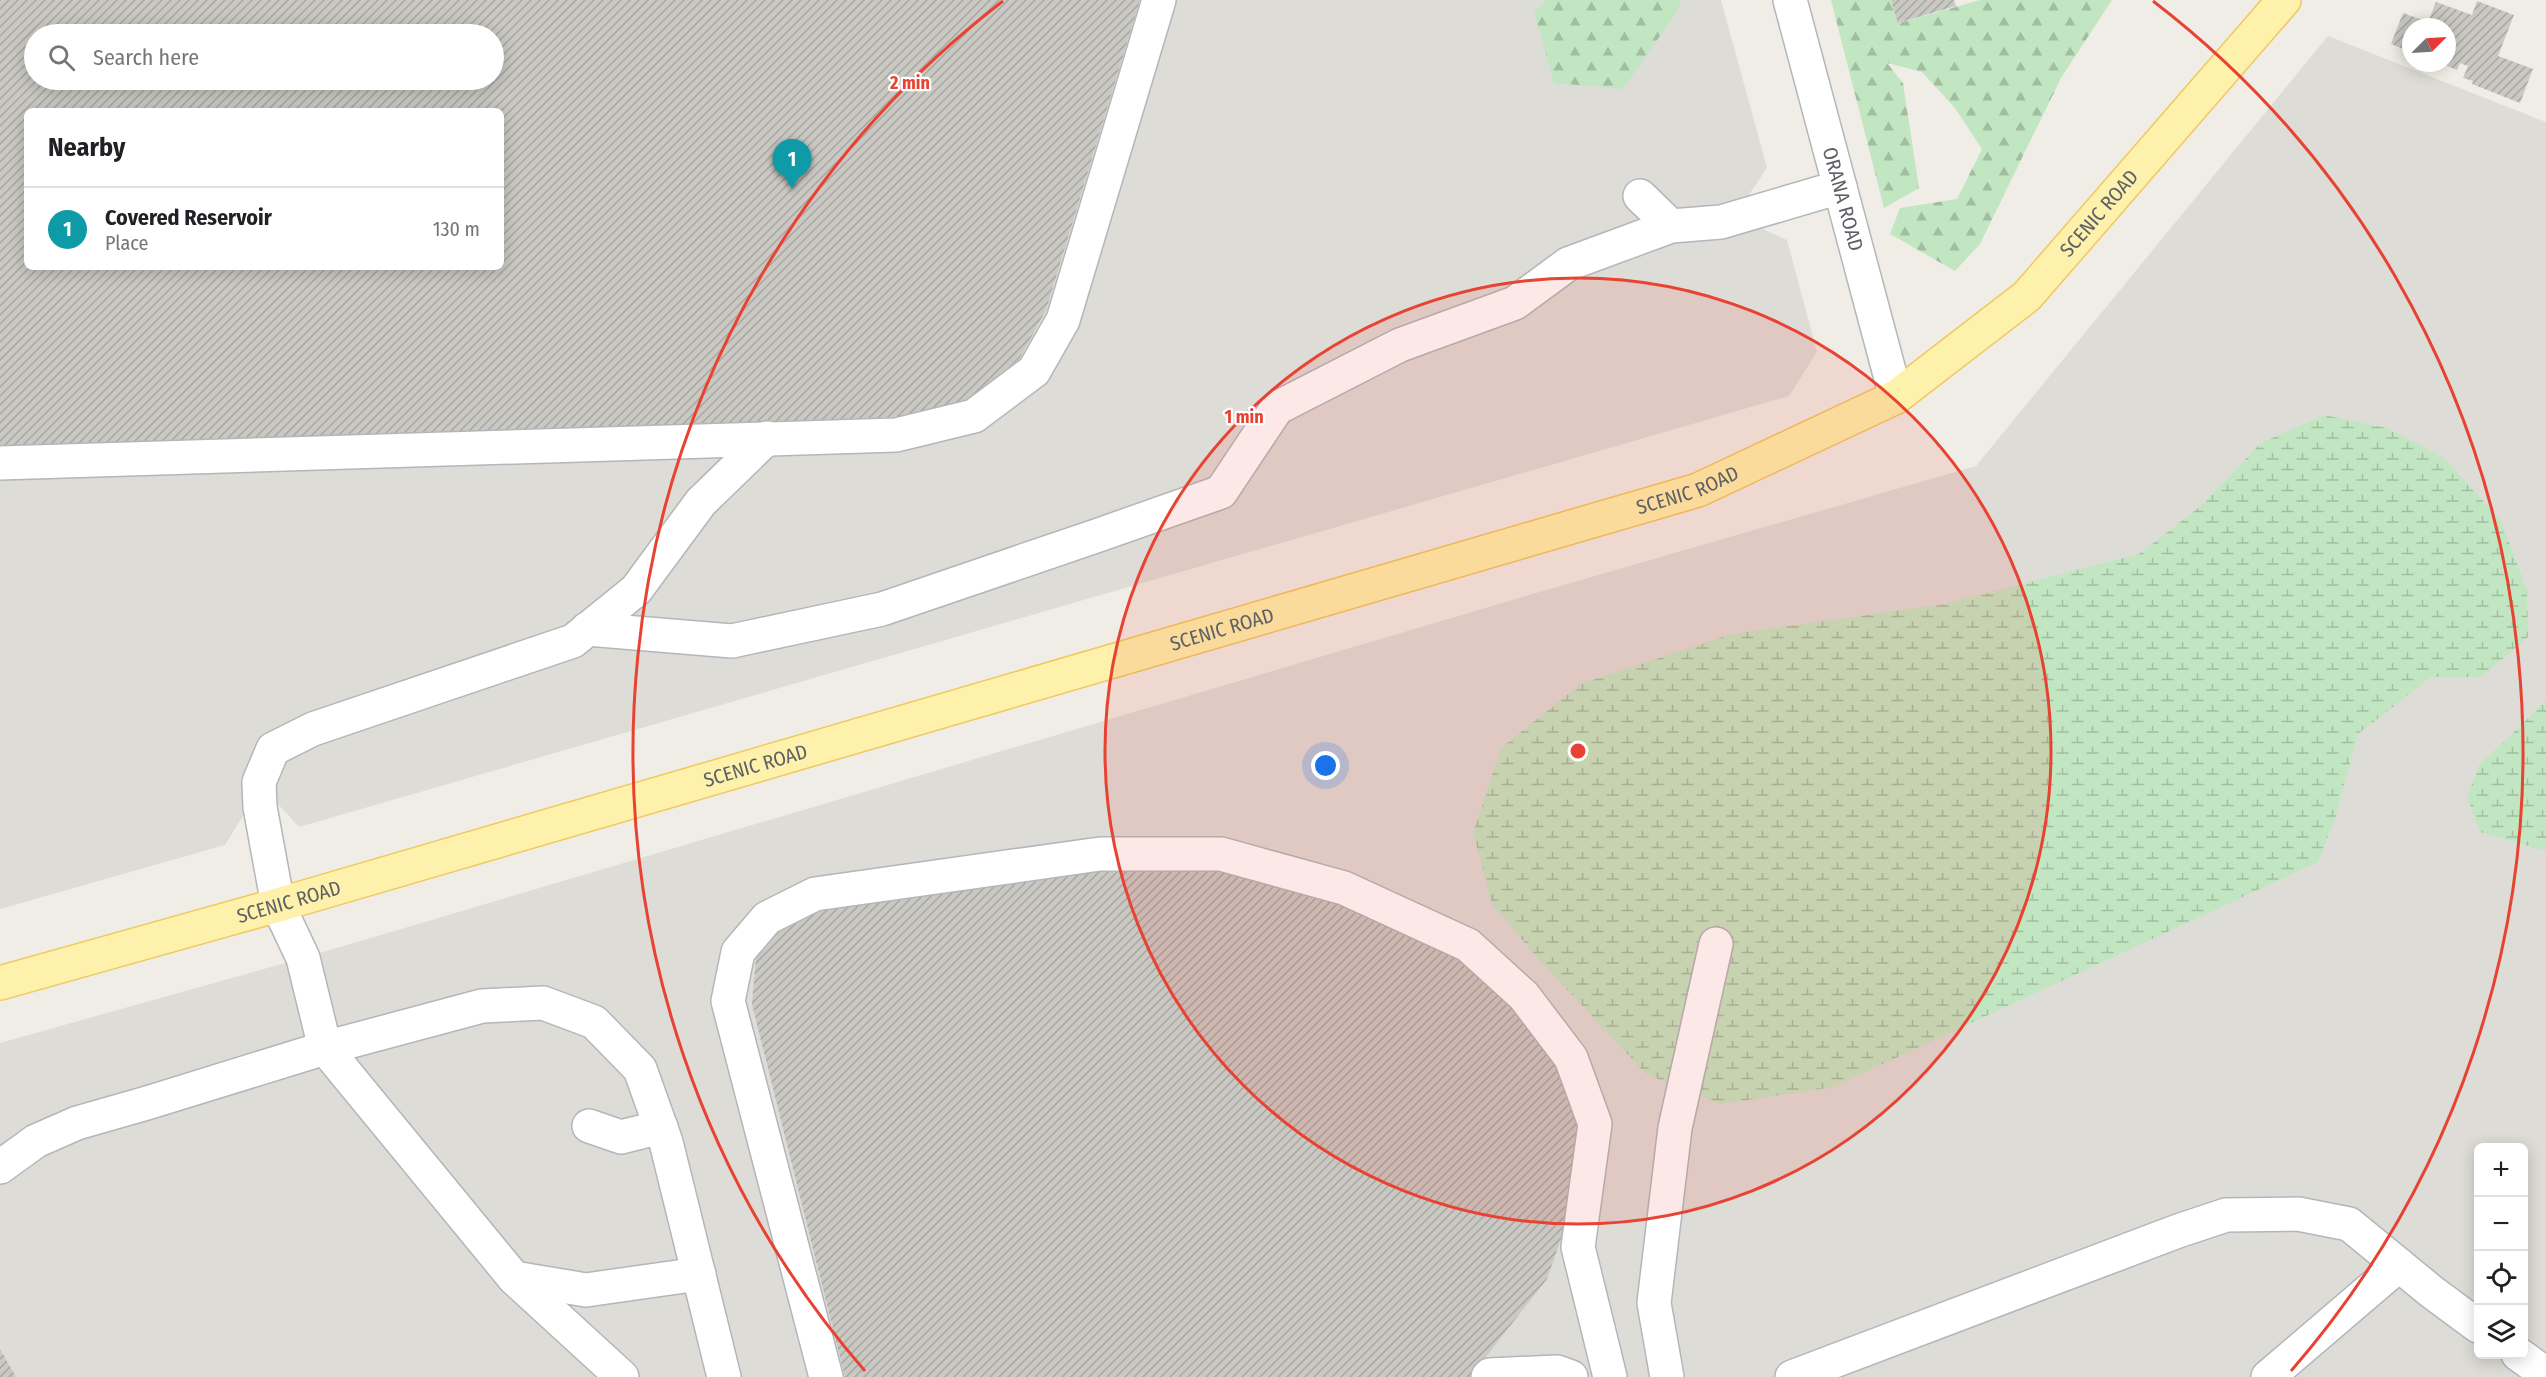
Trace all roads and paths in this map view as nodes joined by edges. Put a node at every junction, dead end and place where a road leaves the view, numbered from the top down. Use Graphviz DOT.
graph roads {
  1 [pos="1159,0"];
  2 [pos="1790,0"];
  3 [pos="2283,0"];
  4 [pos="1840,187"];
  5 [pos="1640,196"];
  6 [pos="1671,226"];
  7 [pos="1896,397"];
  8 [pos="766,438"];
  9 [pos="0,463"];
  10 [pos="587,629"];
  11 [pos="278,905"];
  12 [pos="1716,944"];
  13 [pos="0,983"];
  14 [pos="325,1048"];
  15 [pos="589,1125"];
  16 [pos="661,1127"];
  17 [pos="0,1167"];
  18 [pos="2399,1264"];
  19 [pos="699,1274"];
  20 [pos="514,1278"];
  21 [pos="2474,1323"];
  22 [pos="2525,1359"];
  23 [pos="2546,1374"];
  24 [pos="622,1377"];
  25 [pos="724,1377"];
  26 [pos="826,1377"];
  27 [pos="1488,1377"];
  28 [pos="1571,1377"];
  29 [pos="1610,1377"];
  30 [pos="1667,1377"];
  31 [pos="1792,1377"];
  32 [pos="2268,1377"];
  1 -- 8 [label="street"];
  2 -- 4 [label="street, ORANA ROAD"];
  3 -- 7 [label="main road, SCENIC ROAD"];
  4 -- 6 [label="street"];
  4 -- 7 [label="street, ORANA ROAD"];
  5 -- 6 [label="street"];
  6 -- 10 [label="street"];
  7 -- 11 [label="main road, SCENIC ROAD"];
  8 -- 9 [label="street"];
  8 -- 10 [label="street"];
  10 -- 11 [label="street"];
  11 -- 13 [label="main road, SCENIC ROAD"];
  11 -- 14 [label="street"];
  12 -- 30 [label="street"];
  14 -- 16 [label="street"];
  14 -- 17 [label="street"];
  14 -- 20 [label="street"];
  15 -- 16 [label="street"];
  16 -- 19 [label="street"];
  18 -- 21 [label="street"];
  18 -- 31 [label="street"];
  18 -- 32 [label="street"];
  19 -- 20 [label="street"];
  19 -- 25 [label="street"];
  20 -- 24 [label="street"];
  22 -- 23 [label="street"];
  26 -- 29 [label="street"];
  27 -- 28 [label="street"];
}
